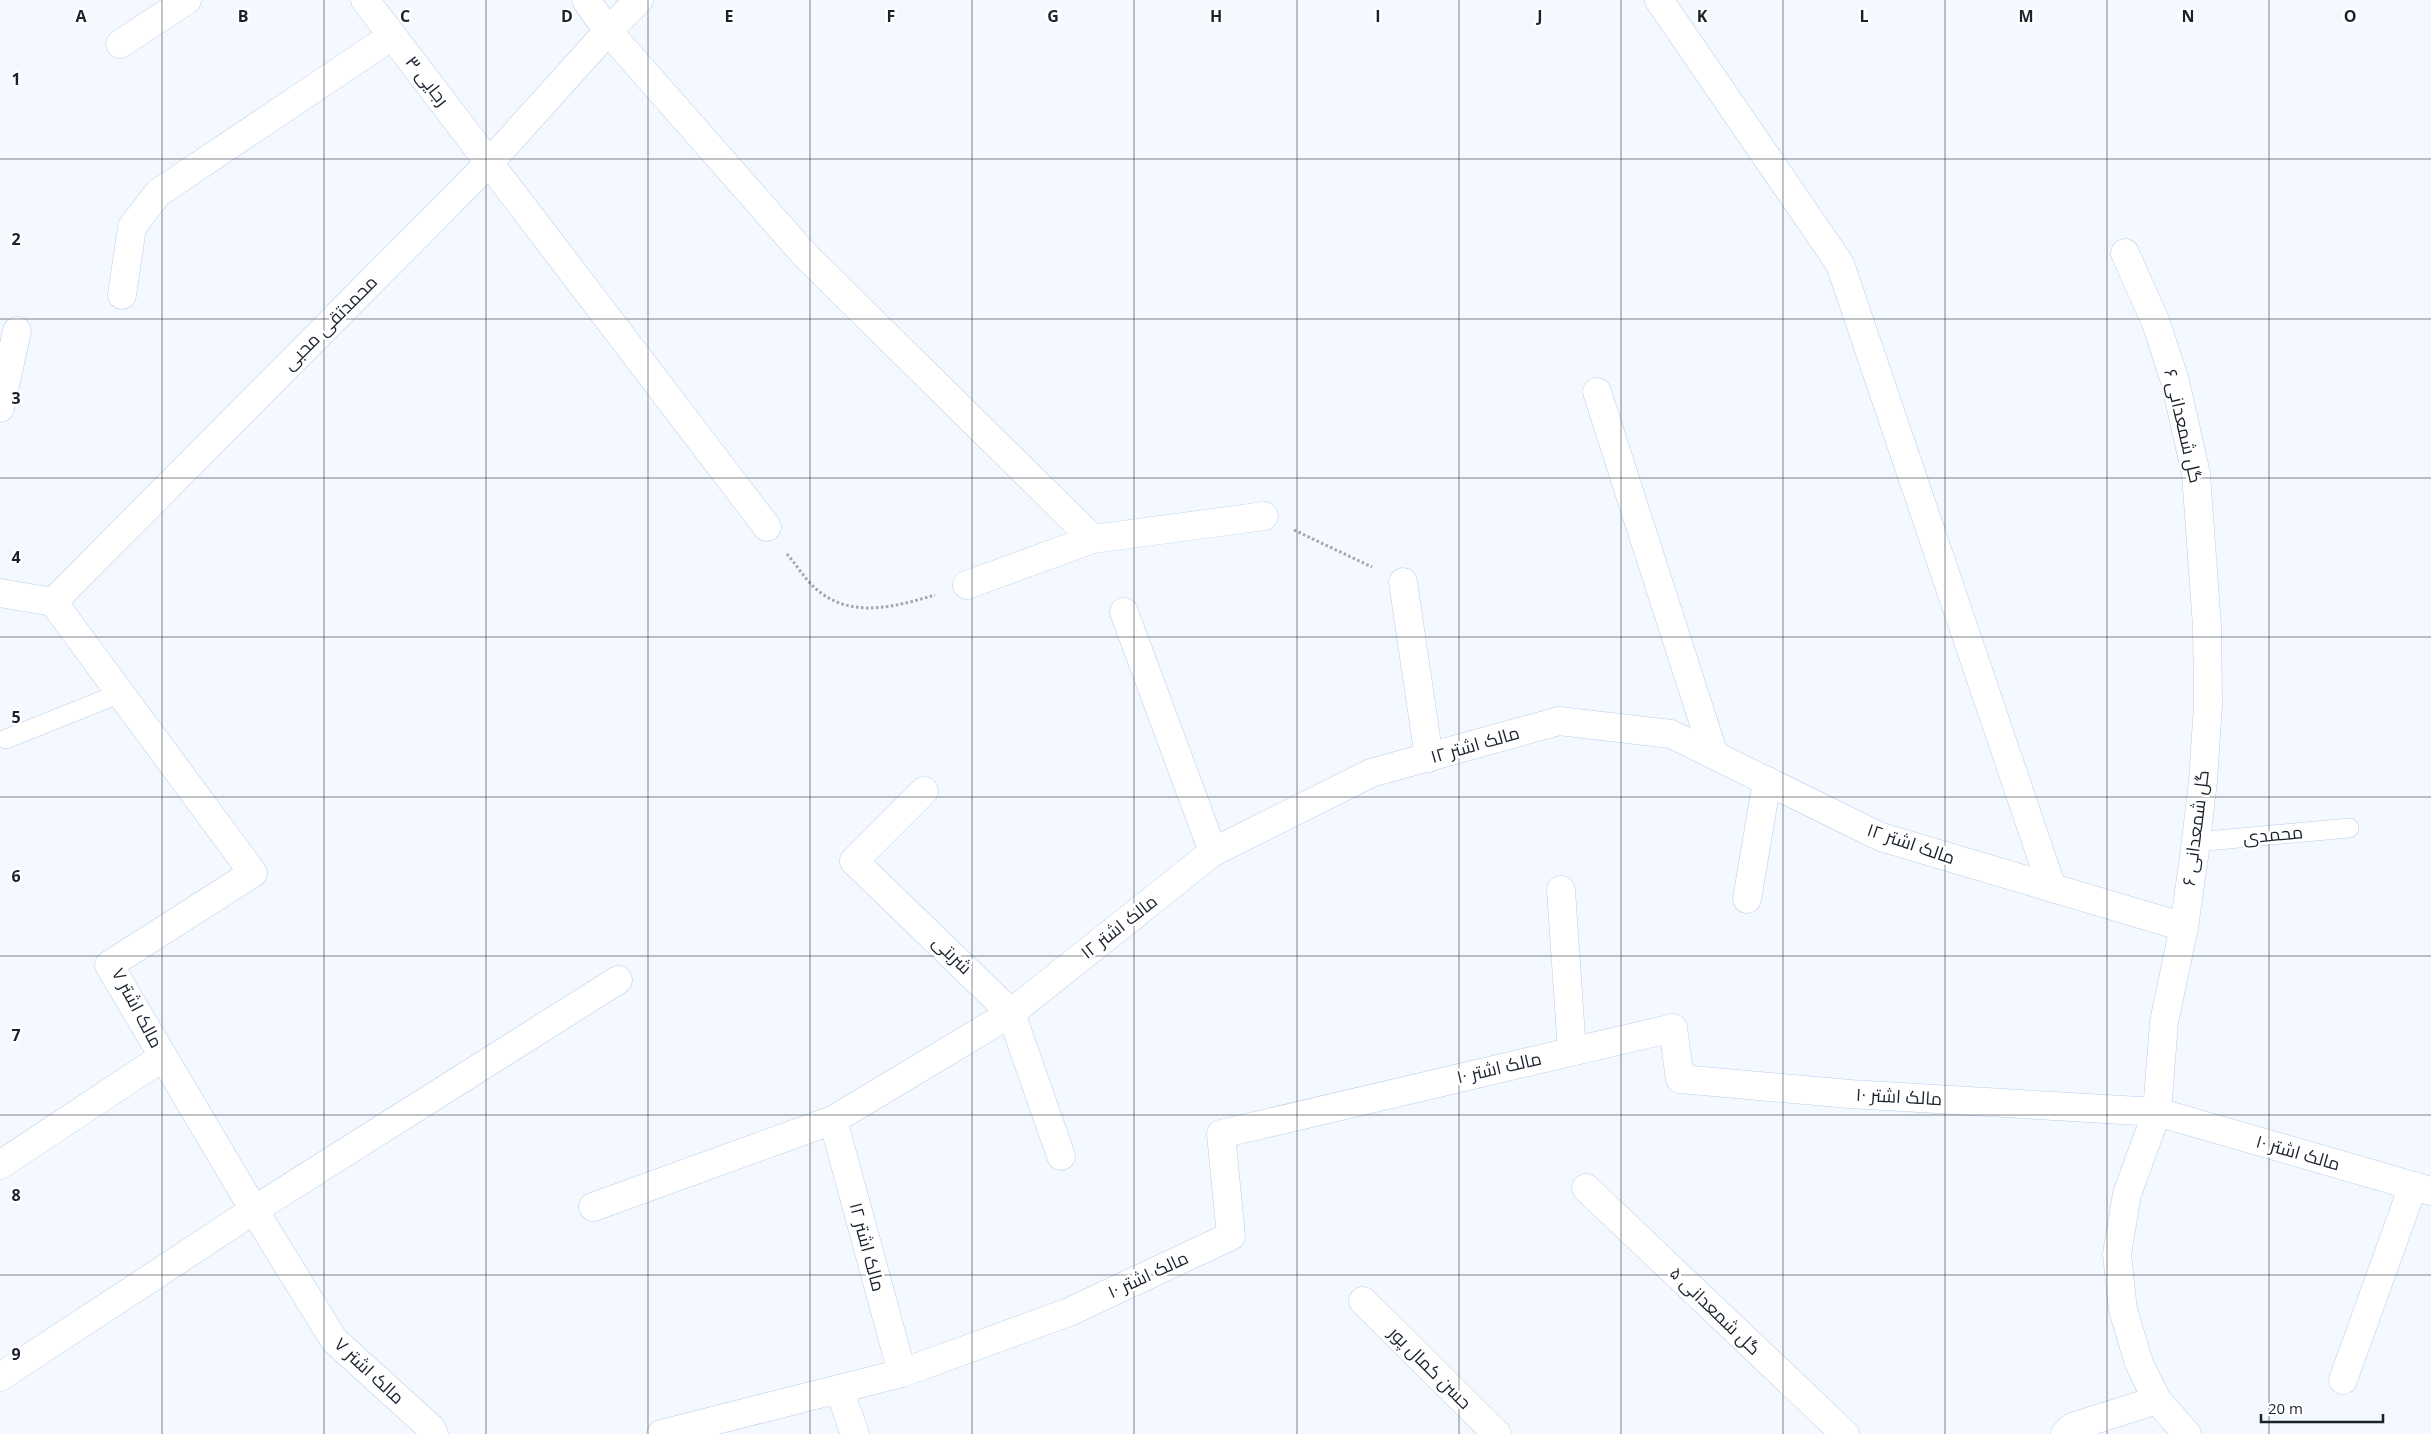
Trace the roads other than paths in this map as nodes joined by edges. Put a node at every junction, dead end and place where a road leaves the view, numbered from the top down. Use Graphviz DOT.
graph roads {
  1 [pos="187,0"];
  2 [pos="365,0"];
  3 [pos="586,0"];
  4 [pos="639,0"];
  5 [pos="1659,0"];
  6 [pos="608,31"];
  7 [pos="392,36"];
  8 [pos="120,44"];
  9 [pos="490,162"];
  10 [pos="2125,253"];
  11 [pos="122,295"];
  12 [pos="17,331"];
  13 [pos="1597,392"];
  14 [pos="0,408"];
  15 [pos="1264,516"];
  16 [pos="767,527"];
  17 [pos="1093,539"];
  18 [pos="1404,582"];
  19 [pos="967,585"];
  20 [pos="0,593"];
  21 [pos="53,602"];
  22 [pos="1124,612"];
  23 [pos="121,693"];
  24 [pos="6,739"];
  25 [pos="1714,755"];
  26 [pos="1430,758"];
  27 [pos="1767,781"];
  28 [pos="924,791"];
  29 [pos="2349,828"];
  30 [pos="2196,842"];
  31 [pos="1213,852"];
  32 [pos="2052,888"];
  33 [pos="1561,890"];
  34 [pos="1747,899"];
  35 [pos="2184,927"];
  36 [pos="618,980"];
  37 [pos="1011,1012"];
  38 [pos="1572,1051"];
  39 [pos="163,1057"];
  40 [pos="2157,1112"];
  41 [pos="834,1120"];
  42 [pos="1061,1156"];
  43 [pos="0,1165"];
  44 [pos="1586,1188"];
  45 [pos="2422,1189"];
  46 [pos="593,1207"];
  47 [pos="254,1210"];
  48 [pos="1363,1301"];
  49 [pos="902,1373"];
  50 [pos="0,1377"];
  51 [pos="2343,1380"];
  52 [pos="839,1389"];
  53 [pos="2157,1400"];
  54 [pos="1492,1432"];
  55 [pos="434,1434"];
  56 [pos="661,1434"];
  57 [pos="855,1434"];
  58 [pos="1845,1434"];
  59 [pos="2065,1434"];
  60 [pos="2187,1434"];
  1 -- 8 [label="street"];
  2 -- 7 [label="street, رجایی ۳"];
  3 -- 6 [label="street"];
  4 -- 6 [label="street, محمدتقی محبی"];
  5 -- 32 [label="street"];
  6 -- 9 [label="street, محمدتقی محبی"];
  6 -- 17 [label="street"];
  7 -- 9 [label="street, رجایی ۳"];
  7 -- 11 [label="street"];
  9 -- 16 [label="street, رجایی ۳"];
  9 -- 21 [label="street, محمدتقی محبی"];
  10 -- 30 [label="street, گل شمعدانی ۶"];
  12 -- 14 [label="street"];
  13 -- 25 [label="street"];
  15 -- 17 [label="street"];
  17 -- 19 [label="street"];
  18 -- 26 [label="street"];
  20 -- 21 [label="street"];
  21 -- 23 [label="street, مالک اشتر ۷"];
  22 -- 31 [label="street"];
  23 -- 24 [label="lane"];
  23 -- 39 [label="street, مالک اشتر ۷"];
  25 -- 26 [label="street, مالک اشتر ۱۲"];
  25 -- 27 [label="street, مالک اشتر ۱۲"];
  26 -- 31 [label="street, مالک اشتر ۱۲"];
  27 -- 32 [label="street, مالک اشتر ۱۲"];
  27 -- 34 [label="street"];
  28 -- 37 [label="street, شربتی"];
  29 -- 30 [label="lane, محمدی"];
  30 -- 35 [label="street, گل شمعدانی ۶"];
  31 -- 37 [label="street, مالک اشتر ۱۲"];
  32 -- 35 [label="street, مالک اشتر ۱۲"];
  33 -- 38 [label="street"];
  35 -- 40 [label="street, گل شمعدانی ۶"];
  36 -- 47 [label="street"];
  37 -- 41 [label="street, مالک اشتر ۱۲"];
  37 -- 42 [label="street, شربتی"];
  38 -- 40 [label="street, مالک اشتر ۱۰"];
  38 -- 49 [label="street, مالک اشتر ۱۰"];
  39 -- 43 [label="street"];
  39 -- 47 [label="street, مالک اشتر ۷"];
  40 -- 45 [label="street, مالک اشتر ۱۰"];
  40 -- 53 [label="street, گل شمعدانی ۶"];
  41 -- 46 [label="street, مالک اشتر ۱۲"];
  41 -- 49 [label="street, مالک اشتر ۱۲"];
  44 -- 58 [label="street, گل شمعدانی ۵"];
  45 -- 51 [label="street"];
  47 -- 50 [label="street"];
  47 -- 55 [label="street, مالک اشتر ۷"];
  48 -- 54 [label="street, حسن کمال پور"];
  49 -- 52 [label="street, مالک اشتر ۱۰"];
  52 -- 56 [label="street, مالک اشتر ۱۰"];
  52 -- 57 [label="street"];
  53 -- 59 [label="street"];
  53 -- 60 [label="street, گل شمعدانی ۶"];
}
